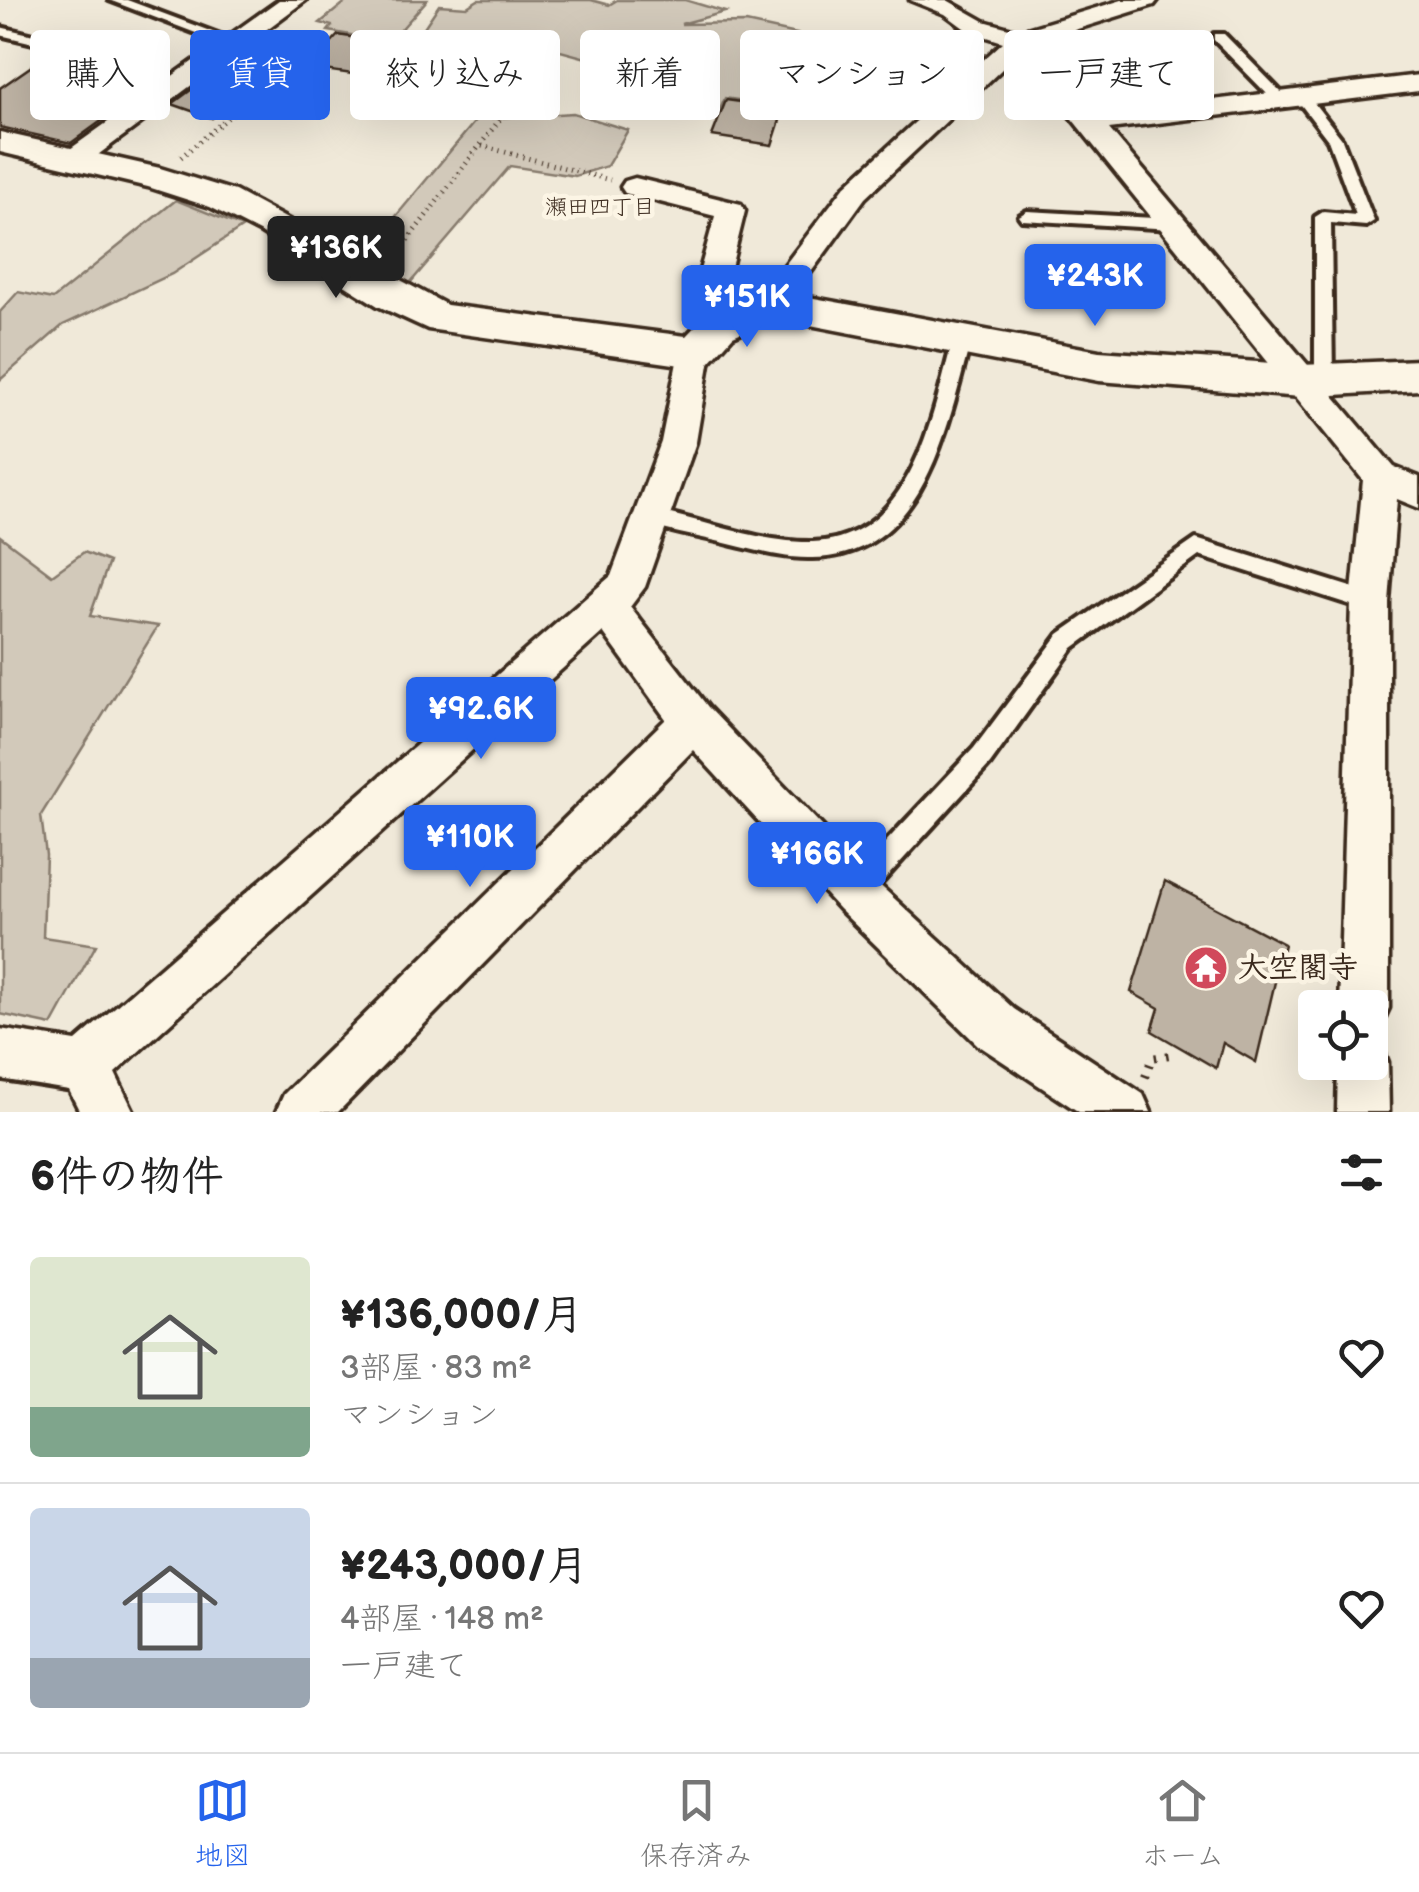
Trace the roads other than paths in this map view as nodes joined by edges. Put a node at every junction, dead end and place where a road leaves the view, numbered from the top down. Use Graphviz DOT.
graph roads {
  1 [pos="114,0"];
  2 [pos="293,0"];
  3 [pos="922,0"];
  4 [pos="1146,0"];
  5 [pos="198,30"];
  6 [pos="253,30"];
  7 [pos="1049,30"];
  8 [pos="0,32"];
  9 [pos="1004,34"];
  10 [pos="1219,37"];
  11 [pos="1004,54"];
  12 [pos="190,75"];
  13 [pos="1419,83"];
  14 [pos="175,86"];
  15 [pos="1291,98"];
  16 [pos="1088,120"];
  17 [pos="1090,123"];
  18 [pos="0,142"];
  19 [pos="73,160"];
  20 [pos="636,187"];
  21 [pos="1027,216"];
  22 [pos="1172,224"];
  23 [pos="772,304"];
  24 [pos="707,339"];
  25 [pos="960,343"];
  26 [pos="1419,375"];
  27 [pos="1313,380"];
  28 [pos="1380,477"];
  29 [pos="1419,493"];
  30 [pos="654,518"];
  31 [pos="1370,602"];
  32 [pos="606,604"];
  33 [pos="692,722"];
  34 [pos="856,893"];
  35 [pos="1364,990"];
  36 [pos="0,1054"];
  37 [pos="84,1067"];
  38 [pos="1364,1080"];
  39 [pos="108,1112"];
  40 [pos="302,1112"];
  41 [pos="1125,1112"];
  42 [pos="1363,1112"];
  1 -- 5 [label="lane"];
  2 -- 6 [label="street"];
  3 -- 9 [label="street"];
  4 -- 7 [label="street"];
  8 -- 14 [label="lane"];
  10 -- 15 [label="lane"];
  11 -- 23 [label="street"];
  12 -- 14 [label="street"];
  13 -- 15 [label="street"];
  14 -- 19 [label="street"];
  15 -- 17 [label="street"];
  15 -- 27 [label="lane"];
  16 -- 17 [label="street"];
  17 -- 22 [label="street"];
  18 -- 19 [label="street"];
  19 -- 24 [label="street"];
  20 -- 24 [label="street"];
  21 -- 22 [label="lane"];
  22 -- 27 [label="street"];
  23 -- 24 [label="street"];
  23 -- 25 [label="street"];
  24 -- 30 [label="street"];
  25 -- 27 [label="street"];
  25 -- 30 [label="lane"];
  26 -- 27 [label="street"];
  27 -- 28 [label="street"];
  28 -- 29 [label="street"];
  28 -- 31 [label="street"];
  30 -- 32 [label="street"];
  31 -- 34 [label="lane"];
  31 -- 35 [label="street"];
  32 -- 33 [label="street"];
  32 -- 37 [label="street"];
  33 -- 34 [label="street"];
  33 -- 40 [label="street"];
  34 -- 41 [label="street"];
  36 -- 37 [label="street"];
  37 -- 39 [label="street"];
  38 -- 42 [label="street"];
}
